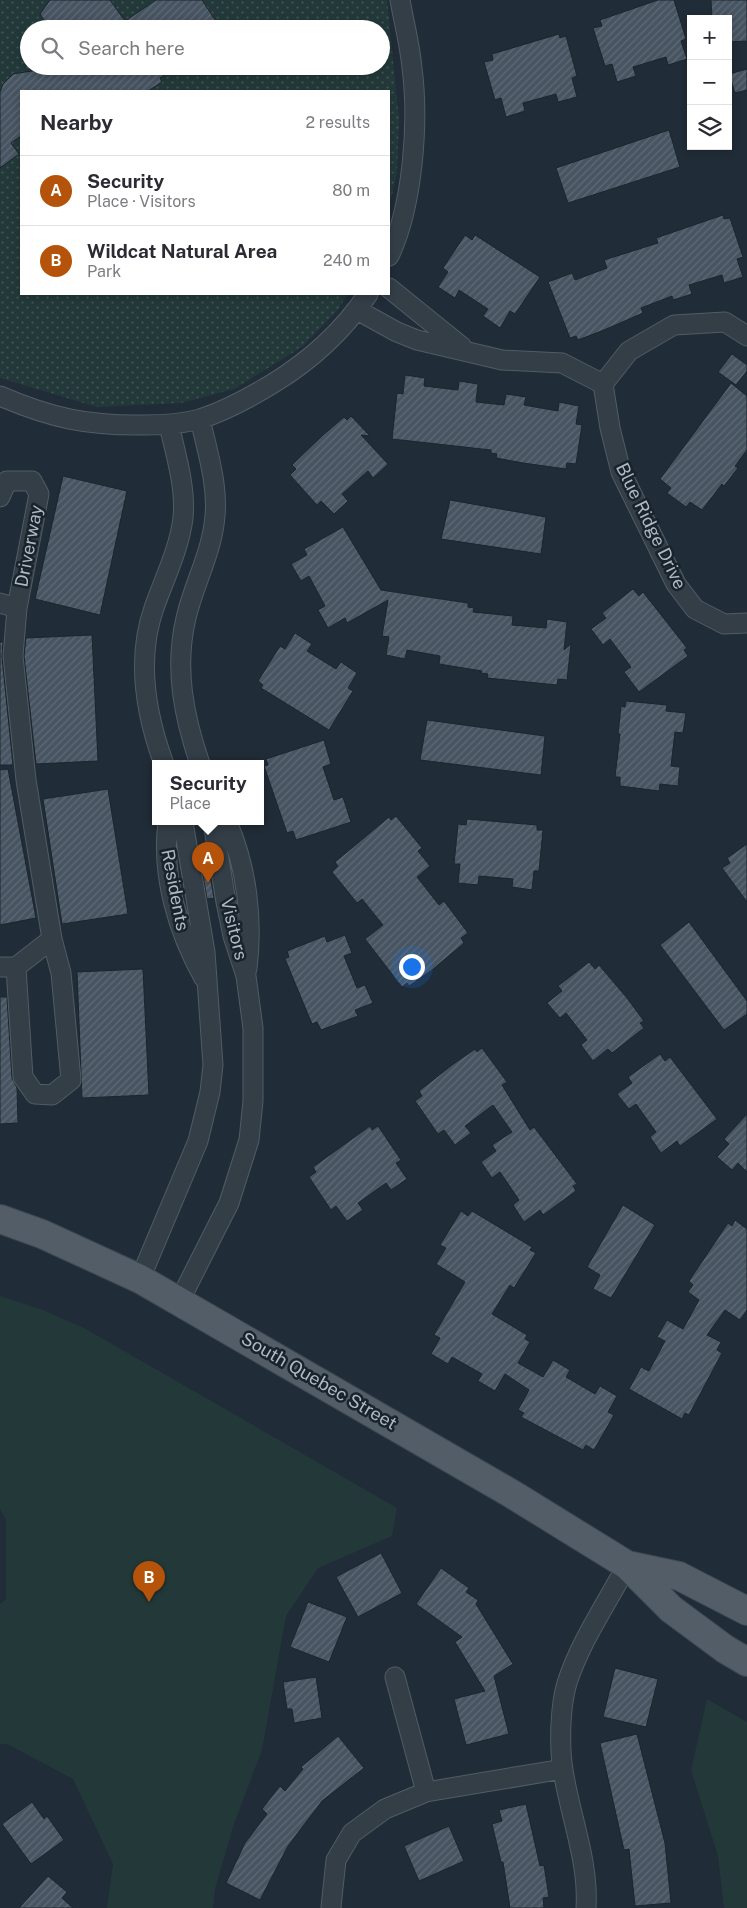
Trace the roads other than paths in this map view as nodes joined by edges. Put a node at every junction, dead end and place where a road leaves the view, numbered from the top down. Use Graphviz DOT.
graph roads {
  1 [pos="400,0"];
  2 [pos="390,253"];
  3 [pos="390,289"];
  4 [pos="367,295"];
  5 [pos="357,310"];
  6 [pos="747,336"];
  7 [pos="470,352"];
  8 [pos="603,384"];
  9 [pos="0,396"];
  10 [pos="200,419"];
  11 [pos="169,425"];
  12 [pos="0,497"];
  13 [pos="8,606"];
  14 [pos="747,622"];
  15 [pos="163,760"];
  16 [pos="199,760"];
  17 [pos="168,825"];
  18 [pos="184,825"];
  19 [pos="213,825"];
  20 [pos="228,825"];
  21 [pos="52,939"];
  22 [pos="8,967"];
  23 [pos="246,976"];
  24 [pos="207,983"];
  25 [pos="0,1219"];
  26 [pos="140,1279"];
  27 [pos="180,1300"];
  28 [pos="628,1565"];
  29 [pos="747,1611"];
  30 [pos="747,1662"];
  31 [pos="395,1677"];
  32 [pos="563,1768"];
  33 [pos="426,1792"];
  34 [pos="331,1907"];
  35 [pos="586,1908"];
  1 -- 2 [label="street"];
  3 -- 7 [label="street"];
  4 -- 5 [label="street"];
  5 -- 7 [label="street"];
  5 -- 10 [label="street"];
  6 -- 8 [label="street"];
  7 -- 8 [label="street"];
  8 -- 14 [label="street, Blue Ridge Drive"];
  9 -- 11 [label="street"];
  10 -- 11 [label="street"];
  10 -- 16 [label="street"];
  11 -- 15 [label="street"];
  12 -- 13 [label="street, Driverway"];
  13 -- 21 [label="street"];
  17 -- 24 [label="street, Residents"];
  18 -- 24 [label="street, Visitors"];
  19 -- 23 [label="street, Visitors"];
  20 -- 23 [label="street"];
  21 -- 22 [label="street"];
  21 -- 22 [label="street"];
  23 -- 27 [label="street"];
  24 -- 26 [label="street, Visitors"];
  25 -- 26 [label="main road, South Quebec Street"];
  26 -- 27 [label="main road, South Quebec Street"];
  27 -- 28 [label="main road, South Quebec Street"];
  28 -- 29 [label="main road, South Quebec Street"];
  28 -- 30 [label="main road, South Quebec Street"];
  28 -- 32 [label="street"];
  31 -- 33 [label="street"];
  32 -- 33 [label="street"];
  32 -- 35 [label="street"];
  33 -- 34 [label="street"];
}
